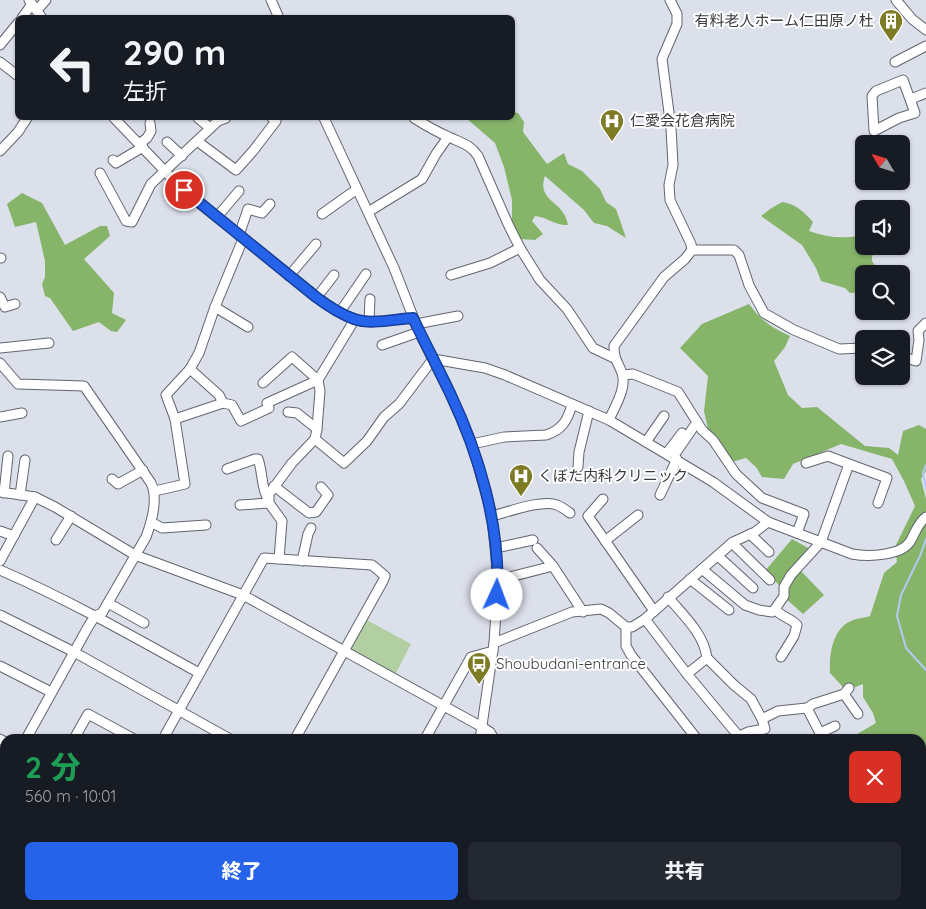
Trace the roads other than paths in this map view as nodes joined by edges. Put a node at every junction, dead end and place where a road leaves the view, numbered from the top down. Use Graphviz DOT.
graph roads {
  1 [pos="46,0"];
  2 [pos="271,0"];
  3 [pos="670,0"];
  4 [pos="896,0"];
  5 [pos="35,8"];
  6 [pos="278,15"];
  7 [pos="15,27"];
  8 [pos="926,30"];
  9 [pos="0,45"];
  10 [pos="926,46"];
  11 [pos="0,62"];
  12 [pos="895,62"];
  13 [pos="15,74"];
  14 [pos="926,93"];
  15 [pos="911,100"];
  16 [pos="26,120"];
  17 [pos="116,120"];
  18 [pos="200,120"];
  19 [pos="221,120"];
  20 [pos="276,120"];
  21 [pos="325,120"];
  22 [pos="418,120"];
  23 [pos="150,123"];
  24 [pos="210,128"];
  25 [pos="448,137"];
  26 [pos="197,141"];
  27 [pos="167,142"];
  28 [pos="141,146"];
  29 [pos="0,151"];
  30 [pos="182,156"];
  31 [pos="113,160"];
  32 [pos="165,171"];
  33 [pos="100,173"];
  34 [pos="357,189"];
  35 [pos="239,190"];
  36 [pos="270,204"];
  37 [pos="368,212"];
  38 [pos="322,214"];
  39 [pos="217,217"];
  40 [pos="241,237"];
  41 [pos="316,244"];
  42 [pos="520,248"];
  43 [pos="692,250"];
  44 [pos="366,274"];
  45 [pos="334,275"];
  46 [pos="451,275"];
  47 [pos="289,276"];
  48 [pos="0,297"];
  49 [pos="316,297"];
  50 [pos="370,299"];
  51 [pos="15,304"];
  52 [pos="215,307"];
  53 [pos="340,312"];
  54 [pos="458,316"];
  55 [pos="355,319"];
  56 [pos="369,321"];
  57 [pos="926,323"];
  58 [pos="416,325"];
  59 [pos="248,327"];
  60 [pos="49,342"];
  61 [pos="382,345"];
  62 [pos="0,348"];
  63 [pos="855,348"];
  64 [pos="614,358"];
  65 [pos="432,359"];
  66 [pos="910,359"];
  67 [pos="1,366"];
  68 [pos="190,369"];
  69 [pos="623,375"];
  70 [pos="318,380"];
  71 [pos="263,383"];
  72 [pos="223,403"];
  73 [pos="572,404"];
  74 [pos="589,411"];
  75 [pos="288,412"];
  76 [pos="22,413"];
  77 [pos="664,416"];
  78 [pos="0,417"];
  79 [pos="175,419"];
  80 [pos="609,420"];
  81 [pos="697,422"];
  82 [pos="317,429"];
  83 [pos="682,433"];
  84 [pos="315,439"];
  85 [pos="646,442"];
  86 [pos="472,444"];
  87 [pos="8,456"];
  88 [pos="672,457"];
  89 [pos="26,460"];
  90 [pos="806,464"];
  91 [pos="849,464"];
  92 [pos="578,467"];
  93 [pos="143,470"];
  94 [pos="227,470"];
  95 [pos="112,480"];
  96 [pos="274,486"];
  97 [pos="321,487"];
  98 [pos="155,491"];
  99 [pos="2,492"];
  100 [pos="20,495"];
  101 [pos="660,495"];
  102 [pos="35,497"];
  103 [pos="603,499"];
  104 [pos="269,501"];
  105 [pos="878,503"];
  106 [pos="240,505"];
  107 [pos="570,513"];
  108 [pos="638,514"];
  109 [pos="71,516"];
  110 [pos="492,516"];
  111 [pos="926,517"];
  112 [pos="151,522"];
  113 [pos="768,522"];
  114 [pos="206,524"];
  115 [pos="311,528"];
  116 [pos="0,531"];
  117 [pos="797,533"];
  118 [pos="750,534"];
  119 [pos="14,536"];
  120 [pos="56,540"];
  121 [pos="605,541"];
  122 [pos="821,542"];
  123 [pos="732,543"];
  124 [pos="496,548"];
  125 [pos="769,552"];
  126 [pos="136,555"];
  127 [pos="718,556"];
  128 [pos="279,559"];
  129 [pos="0,561"];
  130 [pos="302,561"];
  131 [pos="553,566"];
  132 [pos="702,569"];
  133 [pos="0,570"];
  134 [pos="690,579"];
  135 [pos="498,580"];
  136 [pos="770,580"];
  137 [pos="753,588"];
  138 [pos="243,595"];
  139 [pos="668,597"];
  140 [pos="108,603"];
  141 [pos="775,609"];
  142 [pos="729,610"];
  143 [pos="654,611"];
  144 [pos="583,612"];
  145 [pos="0,615"];
  146 [pos="95,616"];
  147 [pos="645,619"];
  148 [pos="144,623"];
  149 [pos="626,627"];
  150 [pos="493,647"];
  151 [pos="344,651"];
  152 [pos="74,652"];
  153 [pos="782,657"];
  154 [pos="707,658"];
  155 [pos="0,666"];
  156 [pos="199,674"];
  157 [pos="687,674"];
  158 [pos="51,692"];
  159 [pos="443,707"];
  160 [pos="807,708"];
  161 [pos="179,710"];
  162 [pos="858,714"];
  163 [pos="762,719"];
  164 [pos="835,726"];
  165 [pos="482,727"];
  166 [pos="29,734"];
  167 [pos="77,734"];
  168 [pos="118,734"];
  169 [pos="166,734"];
  170 [pos="221,734"];
  171 [pos="298,734"];
  172 [pos="428,734"];
  173 [pos="481,734"];
  174 [pos="491,734"];
  175 [pos="693,734"];
  176 [pos="737,734"];
  177 [pos="745,734"];
  178 [pos="820,734"];
  179 [pos="824,734"];
  1 -- 5 [label="street"];
  2 -- 6 [label="street"];
  3 -- 43 [label="street"];
  4 -- 8 [label="street"];
  7 -- 9 [label="street"];
  10 -- 12 [label="street"];
  11 -- 13 [label="street"];
  14 -- 15 [label="street"];
  15 -- 15 [label="street"];
  16 -- 29 [label="street"];
  17 -- 28 [label="street"];
  18 -- 24 [label="street"];
  19 -- 24 [label="street"];
  20 -- 26 [label="street"];
  21 -- 34 [label="street"];
  22 -- 25 [label="street"];
  23 -- 28 [label="street"];
  24 -- 26 [label="street"];
  25 -- 37 [label="street"];
  25 -- 42 [label="street"];
  26 -- 30 [label="street"];
  27 -- 30 [label="street"];
  28 -- 31 [label="street"];
  28 -- 32 [label="street"];
  30 -- 32 [label="street"];
  32 -- 33 [label="street"];
  32 -- 39 [label="street"];
  34 -- 37 [label="street"];
  34 -- 38 [label="street"];
  35 -- 39 [label="street"];
  36 -- 40 [label="street"];
  37 -- 58 [label="street"];
  39 -- 40 [label="street"];
  40 -- 47 [label="street"];
  40 -- 52 [label="street"];
  41 -- 47 [label="street"];
  42 -- 46 [label="street"];
  42 -- 64 [label="street"];
  43 -- 63 [label="street"];
  43 -- 64 [label="street"];
  44 -- 53 [label="street"];
  45 -- 49 [label="street"];
  47 -- 49 [label="street"];
  48 -- 51 [label="street"];
  49 -- 53 [label="street"];
  50 -- 56 [label="street"];
  52 -- 59 [label="street"];
  52 -- 68 [label="street"];
  53 -- 55 [label="street"];
  54 -- 58 [label="street"];
  55 -- 56 [label="street"];
  55 -- 70 [label="street"];
  56 -- 58 [label="street"];
  57 -- 66 [label="street"];
  58 -- 61 [label="street"];
  58 -- 65 [label="street"];
  60 -- 62 [label="street"];
  64 -- 69 [label="street"];
  65 -- 73 [label="street"];
  65 -- 84 [label="street"];
  65 -- 86 [label="street"];
  67 -- 93 [label="street"];
  68 -- 72 [label="street"];
  68 -- 79 [label="street"];
  69 -- 80 [label="street"];
  69 -- 81 [label="street"];
  70 -- 71 [label="street"];
  70 -- 72 [label="street"];
  70 -- 82 [label="street"];
  72 -- 79 [label="street"];
  73 -- 74 [label="street"];
  73 -- 86 [label="street"];
  74 -- 80 [label="street"];
  74 -- 92 [label="street"];
  75 -- 82 [label="street"];
  76 -- 78 [label="street"];
  77 -- 85 [label="street"];
  79 -- 98 [label="street"];
  80 -- 85 [label="street"];
  81 -- 88 [label="street"];
  81 -- 117 [label="street"];
  82 -- 84 [label="street"];
  83 -- 88 [label="street"];
  84 -- 96 [label="street"];
  85 -- 88 [label="street"];
  86 -- 110 [label="street"];
  87 -- 99 [label="street"];
  88 -- 101 [label="street"];
  88 -- 113 [label="street"];
  89 -- 100 [label="street"];
  90 -- 91 [label="street"];
  91 -- 105 [label="street"];
  91 -- 122 [label="street"];
  93 -- 95 [label="street"];
  93 -- 98 [label="street"];
  94 -- 104 [label="street"];
  96 -- 97 [label="street"];
  96 -- 104 [label="street"];
  98 -- 112 [label="street"];
  99 -- 100 [label="street"];
  100 -- 102 [label="street"];
  102 -- 109 [label="street"];
  102 -- 119 [label="street"];
  103 -- 121 [label="street"];
  104 -- 106 [label="street"];
  104 -- 128 [label="street"];
  107 -- 110 [label="street"];
  108 -- 121 [label="street"];
  109 -- 120 [label="street"];
  109 -- 126 [label="street"];
  110 -- 124 [label="street"];
  111 -- 122 [label="street"];
  112 -- 114 [label="street"];
  112 -- 126 [label="street"];
  113 -- 117 [label="street"];
  113 -- 118 [label="street"];
  115 -- 130 [label="street"];
  116 -- 119 [label="street"];
  117 -- 122 [label="street"];
  118 -- 123 [label="street"];
  118 -- 125 [label="street"];
  119 -- 129 [label="street"];
  121 -- 143 [label="street"];
  122 -- 141 [label="street"];
  123 -- 127 [label="street"];
  123 -- 136 [label="street"];
  124 -- 131 [label="street"];
  124 -- 135 [label="street"];
  126 -- 138 [label="street"];
  126 -- 140 [label="street"];
  127 -- 132 [label="street"];
  127 -- 137 [label="street"];
  128 -- 130 [label="street"];
  128 -- 138 [label="street"];
  130 -- 151 [label="street"];
  131 -- 135 [label="street"];
  131 -- 144 [label="street"];
  132 -- 134 [label="street"];
  132 -- 141 [label="street"];
  133 -- 146 [label="street"];
  134 -- 139 [label="street"];
  134 -- 142 [label="street"];
  135 -- 150 [label="street"];
  138 -- 151 [label="street"];
  138 -- 156 [label="street"];
  139 -- 143 [label="street"];
  139 -- 154 [label="street"];
  140 -- 146 [label="street"];
  140 -- 148 [label="street"];
  141 -- 153 [label="street"];
  143 -- 147 [label="street"];
  144 -- 149 [label="street"];
  144 -- 150 [label="street"];
  145 -- 152 [label="street"];
  146 -- 152 [label="street"];
  146 -- 156 [label="street"];
  147 -- 149 [label="street"];
  147 -- 157 [label="street"];
  149 -- 175 [label="street"];
  150 -- 159 [label="street"];
  150 -- 165 [label="street"];
  151 -- 159 [label="street"];
  151 -- 171 [label="street"];
  152 -- 158 [label="street"];
  152 -- 161 [label="street"];
  154 -- 157 [label="street"];
  154 -- 163 [label="street"];
  155 -- 158 [label="street"];
  156 -- 161 [label="street"];
  157 -- 176 [label="street"];
  158 -- 166 [label="street"];
  159 -- 165 [label="street"];
  159 -- 172 [label="street"];
  160 -- 162 [label="street"];
  160 -- 163 [label="street"];
  160 -- 178 [label="street"];
  161 -- 169 [label="street"];
  161 -- 170 [label="street"];
  163 -- 177 [label="street"];
  164 -- 179 [label="street"];
  165 -- 173 [label="street"];
  165 -- 174 [label="street"];
  167 -- 168 [label="street"];
}
